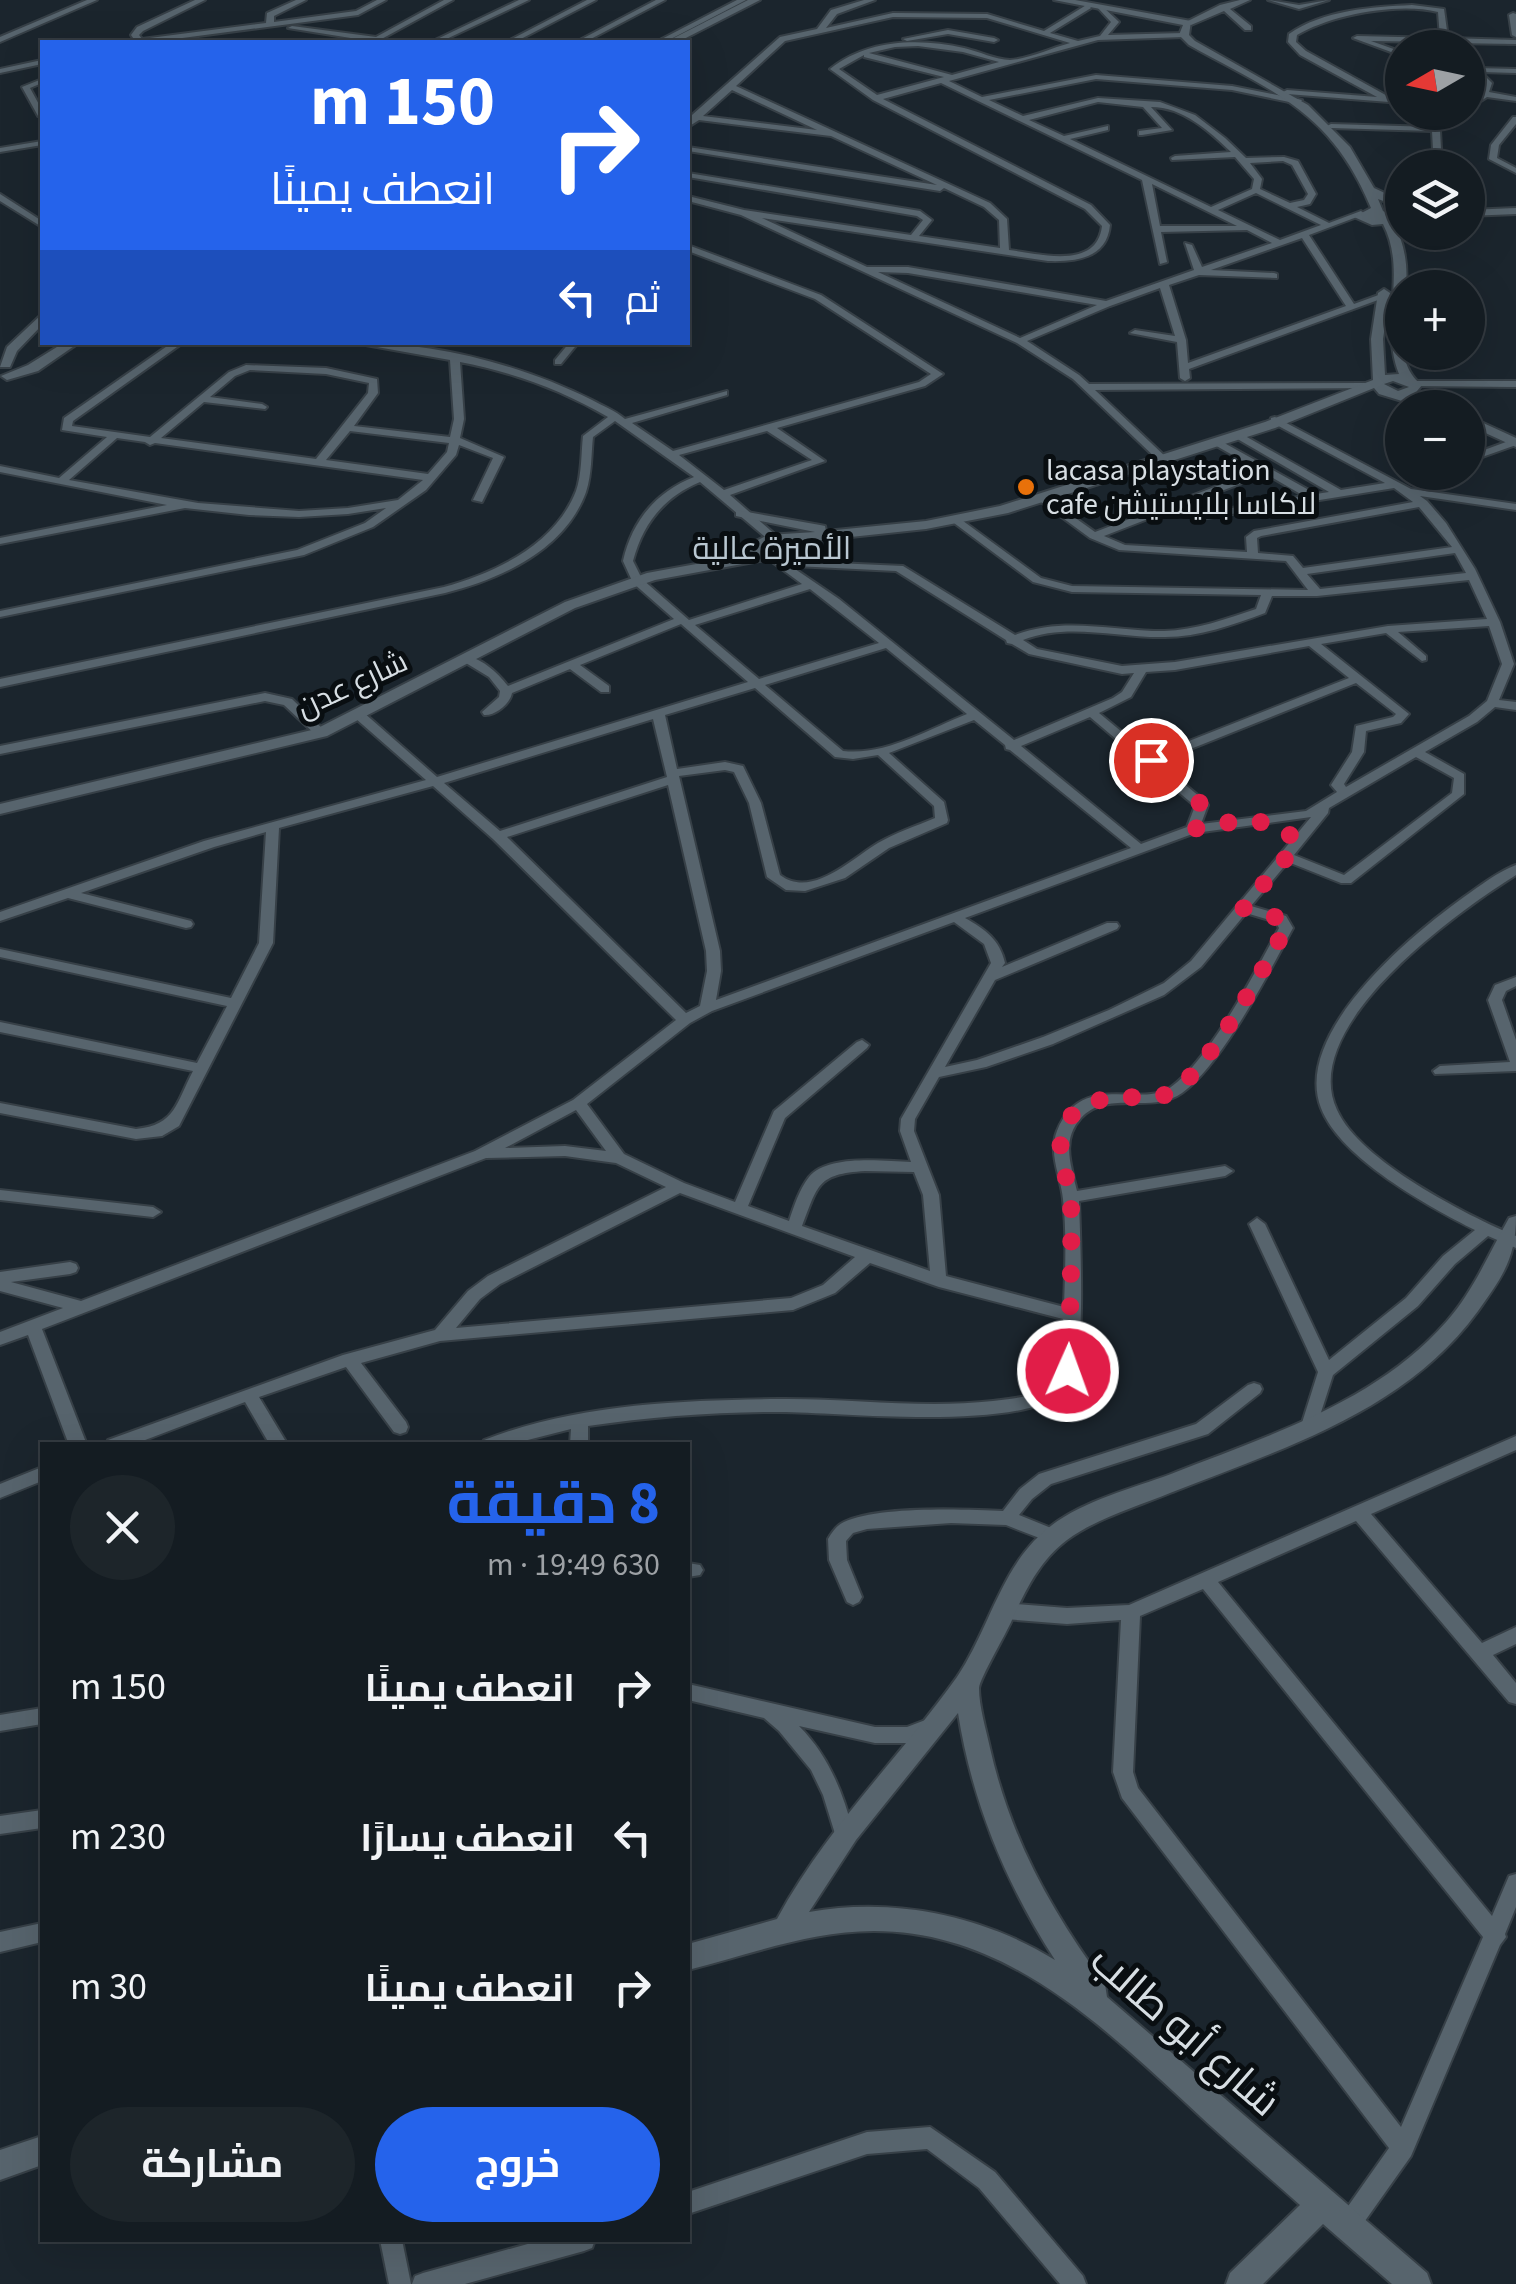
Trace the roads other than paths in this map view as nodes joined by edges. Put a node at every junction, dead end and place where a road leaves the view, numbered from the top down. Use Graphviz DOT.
graph roads {
  1 [pos="93,0"];
  2 [pos="201,0"];
  3 [pos="302,0"];
  4 [pos="382,0"];
  5 [pos="449,0"];
  6 [pos="525,0"];
  7 [pos="592,0"];
  8 [pos="661,0"];
  9 [pos="742,0"];
  10 [pos="756,0"];
  11 [pos="771,0"];
  12 [pos="871,0"];
  13 [pos="1059,0"];
  14 [pos="1246,0"];
  15 [pos="1272,0"];
  16 [pos="1324,0"];
  17 [pos="1088,6"];
  18 [pos="1222,7"];
  19 [pos="1102,8"];
  20 [pos="1513,15"];
  21 [pos="1188,23"];
  22 [pos="268,24"];
  23 [pos="1248,28"];
  24 [pos="1032,29"];
  25 [pos="820,30"];
  26 [pos="1442,30"];
  27 [pos="207,33"];
  28 [pos="1046,33"];
  29 [pos="1184,36"];
  30 [pos="1103,37"];
  31 [pos="1385,38"];
  32 [pos="1485,38"];
  33 [pos="1516,38"];
  34 [pos="0,40"];
  35 [pos="138,40"];
  36 [pos="154,40"];
  37 [pos="219,40"];
  38 [pos="368,40"];
  39 [pos="376,40"];
  40 [pos="439,40"];
  41 [pos="514,40"];
  42 [pos="584,40"];
  43 [pos="664,40"];
  44 [pos="675,40"];
  45 [pos="690,40"];
  46 [pos="994,40"];
  47 [pos="1078,43"];
  48 [pos="901,45"];
  49 [pos="966,48"];
  50 [pos="1385,48"];
  51 [pos="864,54"];
  52 [pos="40,62"];
  53 [pos="1006,62"];
  54 [pos="753,66"];
  55 [pos="1485,68"];
  56 [pos="1516,70"];
  57 [pos="0,71"];
  58 [pos="1244,71"];
  59 [pos="946,79"];
  60 [pos="1485,80"];
  61 [pos="40,82"];
  62 [pos="731,87"];
  63 [pos="1232,88"];
  64 [pos="1282,91"];
  65 [pos="1486,94"];
  66 [pos="876,98"];
  67 [pos="982,98"];
  68 [pos="1385,98"];
  69 [pos="1516,99"];
  70 [pos="1385,100"];
  71 [pos="1299,102"];
  72 [pos="1142,105"];
  73 [pos="40,110"];
  74 [pos="792,112"];
  75 [pos="695,117"];
  76 [pos="1026,118"];
  77 [pos="690,123"];
  78 [pos="1514,123"];
  79 [pos="1331,126"];
  80 [pos="1105,128"];
  81 [pos="1385,128"];
  82 [pos="1436,130"];
  83 [pos="836,134"];
  84 [pos="1142,134"];
  85 [pos="1067,137"];
  86 [pos="40,143"];
  87 [pos="690,149"];
  88 [pos="0,150"];
  89 [pos="1437,150"];
  90 [pos="1240,157"];
  91 [pos="1175,158"];
  92 [pos="916,172"];
  93 [pos="1516,172"];
  94 [pos="690,174"];
  95 [pos="1146,177"];
  96 [pos="890,183"];
  97 [pos="948,189"];
  98 [pos="1256,190"];
  99 [pos="1368,194"];
  100 [pos="0,197"];
  101 [pos="690,200"];
  102 [pos="1289,206"];
  103 [pos="1213,209"];
  104 [pos="744,213"];
  105 [pos="1516,214"];
  106 [pos="1383,215"];
  107 [pos="1485,215"];
  108 [pos="40,224"];
  109 [pos="1329,224"];
  110 [pos="1249,228"];
  111 [pos="1158,229"];
  112 [pos="1303,233"];
  113 [pos="916,236"];
  114 [pos="1278,242"];
  115 [pos="1188,246"];
  116 [pos="690,249"];
  117 [pos="1402,250"];
  118 [pos="1004,251"];
  119 [pos="1162,262"];
  120 [pos="866,269"];
  121 [pos="1199,272"];
  122 [pos="1274,276"];
  123 [pos="1164,285"];
  124 [pos="1384,296"];
  125 [pos="1107,304"];
  126 [pos="1350,305"];
  127 [pos="40,320"];
  128 [pos="40,332"];
  129 [pos="1135,333"];
  130 [pos="1180,340"];
  131 [pos="1020,342"];
  132 [pos="47,345"];
  133 [pos="69,345"];
  134 [pos="176,345"];
  135 [pos="370,345"];
  136 [pos="572,345"];
  137 [pos="454,360"];
  138 [pos="558,362"];
  139 [pos="1184,368"];
  140 [pos="3,372"];
  141 [pos="1374,383"];
  142 [pos="1413,383"];
  143 [pos="1516,384"];
  144 [pos="1087,387"];
  145 [pos="1185,388"];
  146 [pos="1389,390"];
  147 [pos="1403,390"];
  148 [pos="1424,390"];
  149 [pos="724,393"];
  150 [pos="1385,395"];
  151 [pos="202,399"];
  152 [pos="262,407"];
  153 [pos="620,419"];
  154 [pos="1276,423"];
  155 [pos="1485,427"];
  156 [pos="347,428"];
  157 [pos="770,428"];
  158 [pos="1238,435"];
  159 [pos="112,438"];
  160 [pos="458,441"];
  161 [pos="150,442"];
  162 [pos="1217,442"];
  163 [pos="1515,442"];
  164 [pos="1485,452"];
  165 [pos="673,454"];
  166 [pos="1164,460"];
  167 [pos="318,463"];
  168 [pos="1266,471"];
  169 [pos="0,472"];
  170 [pos="432,478"];
  171 [pos="700,478"];
  172 [pos="62,480"];
  173 [pos="1385,480"];
  174 [pos="1385,490"];
  175 [pos="1403,490"];
  176 [pos="1412,490"];
  177 [pos="1340,494"];
  178 [pos="721,495"];
  179 [pos="1315,498"];
  180 [pos="1042,499"];
  181 [pos="478,500"];
  182 [pos="406,501"];
  183 [pos="1423,503"];
  184 [pos="193,504"];
  185 [pos="1166,506"];
  186 [pos="1516,507"];
  187 [pos="743,516"];
  188 [pos="954,520"];
  189 [pos="878,531"];
  190 [pos="842,532"];
  191 [pos="1094,536"];
  192 [pos="0,541"];
  193 [pos="774,550"];
  194 [pos="1455,550"];
  195 [pos="1253,554"];
  196 [pos="1304,571"];
  197 [pos="1472,576"];
  198 [pos="645,578"];
  199 [pos="810,581"];
  200 [pos="1268,592"];
  201 [pos="1317,593"];
  202 [pos="0,614"];
  203 [pos="687,621"];
  204 [pos="1494,622"];
  205 [pos="1388,628"];
  206 [pos="1011,641"];
  207 [pos="1310,641"];
  208 [pos="887,644"];
  209 [pos="465,658"];
  210 [pos="1422,658"];
  211 [pos="570,664"];
  212 [pos="1512,670"];
  213 [pos="1140,671"];
  214 [pos="1359,678"];
  215 [pos="757,682"];
  216 [pos="0,683"];
  217 [pos="604,689"];
  218 [pos="506,690"];
  219 [pos="1492,703"];
  220 [pos="1516,706"];
  221 [pos="488,712"];
  222 [pos="1091,712"];
  223 [pos="658,713"];
  224 [pos="360,715"];
  225 [pos="972,716"];
  226 [pos="321,732"];
  227 [pos="1010,746"];
  228 [pos="0,750"];
  229 [pos="880,750"];
  230 [pos="1416,752"];
  231 [pos="1151,760"];
  232 [pos="672,776"];
  233 [pos="436,781"];
  234 [pos="1346,794"];
  235 [pos="1328,806"];
  236 [pos="0,809"];
  237 [pos="1270,821"];
  238 [pos="273,826"];
  239 [pos="1193,829"];
  240 [pos="498,836"];
  241 [pos="1298,844"];
  242 [pos="1139,848"];
  243 [pos="1287,857"];
  244 [pos="1516,869"];
  245 [pos="65,894"];
  246 [pos="1243,908"];
  247 [pos="0,917"];
  248 [pos="955,918"];
  249 [pos="186,924"];
  250 [pos="1112,926"];
  251 [pos="0,954"];
  252 [pos="994,976"];
  253 [pos="1516,981"];
  254 [pos="234,1003"];
  255 [pos="707,1008"];
  256 [pos="685,1020"];
  257 [pos="1,1028"];
  258 [pos="862,1045"];
  259 [pos="1516,1063"];
  260 [pos="199,1068"];
  261 [pos="1440,1071"];
  262 [pos="935,1072"];
  263 [pos="578,1103"];
  264 [pos="0,1108"];
  265 [pos="480,1155"];
  266 [pos="619,1158"];
  267 [pos="920,1167"];
  268 [pos="1225,1171"];
  269 [pos="680,1187"];
  270 [pos="0,1195"];
  271 [pos="1071,1197"];
  272 [pos="739,1210"];
  273 [pos="152,1212"];
  274 [pos="1257,1224"];
  275 [pos="792,1230"];
  276 [pos="1507,1233"];
  277 [pos="866,1257"];
  278 [pos="70,1268"];
  279 [pos="0,1281"];
  280 [pos="938,1281"];
  281 [pos="84,1308"];
  282 [pos="1070,1316"];
  283 [pos="33,1327"];
  284 [pos="440,1335"];
  285 [pos="0,1339"];
  286 [pos="348,1359"];
  287 [pos="1326,1372"];
  288 [pos="1254,1388"];
  289 [pos="249,1395"];
  290 [pos="580,1422"];
  291 [pos="1309,1426"];
  292 [pos="400,1428"];
  293 [pos="146,1440"];
  294 [pos="77,1442"];
  295 [pos="277,1442"];
  296 [pos="497,1442"];
  297 [pos="579,1442"];
  298 [pos="1516,1443"];
  299 [pos="40,1475"];
  300 [pos="0,1491"];
  301 [pos="1359,1512"];
  302 [pos="1007,1518"];
  303 [pos="1055,1537"];
  304 [pos="1207,1581"];
  305 [pos="852,1597"];
  306 [pos="1004,1610"];
  307 [pos="1131,1612"];
  308 [pos="1516,1634"];
  309 [pos="1478,1654"];
  310 [pos="966,1683"];
  311 [pos="690,1692"];
  312 [pos="1516,1696"];
  313 [pos="764,1706"];
  314 [pos="40,1716"];
  315 [pos="0,1722"];
  316 [pos="928,1727"];
  317 [pos="40,1819"];
  318 [pos="0,1824"];
  319 [pos="843,1831"];
  320 [pos="1516,1883"];
  321 [pos="786,1929"];
  322 [pos="40,1933"];
  323 [pos="1496,1936"];
  324 [pos="0,1942"];
  325 [pos="690,1957"];
  326 [pos="1108,2010"];
  327 [pos="1404,2148"];
  328 [pos="40,2152"];
  329 [pos="0,2164"];
  330 [pos="690,2203"];
  331 [pos="1321,2204"];
  332 [pos="1347,2226"];
  333 [pos="392,2242"];
  334 [pos="577,2242"];
  335 [pos="400,2284"];
  336 [pos="423,2284"];
  337 [pos="1075,2284"];
  338 [pos="1241,2284"];
  339 [pos="1416,2284"];
  1 -- 34 [label="street"];
  2 -- 35 [label="street"];
  3 -- 22 [label="street"];
  4 -- 22 [label="street"];
  5 -- 39 [label="street"];
  6 -- 40 [label="street"];
  7 -- 41 [label="street"];
  8 -- 42 [label="street"];
  9 -- 43 [label="street"];
  10 -- 44 [label="street"];
  11 -- 45 [label="street"];
  12 -- 25 [label="street"];
  13 -- 17 [label="street"];
  14 -- 18 [label="street"];
  15 -- 16 [label="street"];
  17 -- 19 [label="street"];
  17 -- 28 [label="street"];
  18 -- 21 [label="street"];
  18 -- 23 [label="street"];
  19 -- 21 [label="street"];
  19 -- 30 [label="street"];
  20 -- 33 [label="street"];
  21 -- 29 [label="street"];
  22 -- 27 [label="street"];
  22 -- 38 [label="street"];
  24 -- 25 [label="street"];
  24 -- 28 [label="street"];
  24 -- 46 [label="street"];
  25 -- 54 [label="street"];
  26 -- 68 [label="street"];
  27 -- 36 [label="street"];
  27 -- 37 [label="street"];
  28 -- 47 [label="street"];
  29 -- 30 [label="street"];
  29 -- 58 [label="street"];
  30 -- 47 [label="street"];
  31 -- 50 [label="street"];
  32 -- 33 [label="street"];
  46 -- 48 [label="street"];
  46 -- 49 [label="street"];
  47 -- 53 [label="street"];
  48 -- 49 [label="street"];
  48 -- 51 [label="street"];
  49 -- 53 [label="street"];
  51 -- 59 [label="street"];
  51 -- 66 [label="street"];
  52 -- 57 [label="street"];
  53 -- 59 [label="street"];
  54 -- 62 [label="street"];
  54 -- 74 [label="street"];
  55 -- 56 [label="street"];
  58 -- 63 [label="street"];
  58 -- 64 [label="street"];
  59 -- 66 [label="street"];
  59 -- 67 [label="street"];
  60 -- 65 [label="street"];
  61 -- 73 [label="street"];
  62 -- 74 [label="street"];
  62 -- 75 [label="street"];
  63 -- 67 [label="street"];
  63 -- 71 [label="street"];
  64 -- 70 [label="street"];
  64 -- 71 [label="street"];
  65 -- 69 [label="street"];
  66 -- 118 [label="street"];
  67 -- 76 [label="street"];
  71 -- 79 [label="street"];
  72 -- 76 [label="street"];
  72 -- 84 [label="street"];
  72 -- 90 [label="street"];
  74 -- 83 [label="street"];
  75 -- 77 [label="street"];
  75 -- 83 [label="street"];
  76 -- 85 [label="street"];
  78 -- 93 [label="street"];
  79 -- 81 [label="street"];
  79 -- 99 [label="street"];
  80 -- 85 [label="street"];
  82 -- 89 [label="street"];
  83 -- 92 [label="street"];
  85 -- 95 [label="street"];
  86 -- 88 [label="street"];
  87 -- 96 [label="street"];
  90 -- 91 [label="street"];
  90 -- 98 [label="street"];
  90 -- 102 [label="street"];
  92 -- 96 [label="street"];
  92 -- 97 [label="street"];
  94 -- 113 [label="street"];
  95 -- 103 [label="street"];
  95 -- 111 [label="street"];
  96 -- 97 [label="street"];
  97 -- 118 [label="street"];
  98 -- 102 [label="street"];
  98 -- 103 [label="street"];
  99 -- 106 [label="street"];
  99 -- 106 [label="street"];
  100 -- 108 [label="street"];
  101 -- 104 [label="street"];
  102 -- 109 [label="street"];
  103 -- 110 [label="street"];
  104 -- 113 [label="street"];
  104 -- 120 [label="street"];
  105 -- 107 [label="street"];
  106 -- 109 [label="street"];
  106 -- 124 [label="street"];
  109 -- 112 [label="street"];
  110 -- 111 [label="street"];
  110 -- 114 [label="street"];
  111 -- 119 [label="street"];
  112 -- 114 [label="street"];
  112 -- 126 [label="street"];
  113 -- 118 [label="street"];
  114 -- 121 [label="street"];
  115 -- 121 [label="street"];
  116 -- 157 [label="street"];
  117 -- 142 [label="street"];
  120 -- 125 [label="street"];
  120 -- 131 [label="street"];
  121 -- 122 [label="street"];
  121 -- 123 [label="street"];
  123 -- 125 [label="street"];
  123 -- 130 [label="street"];
  124 -- 126 [label="street"];
  124 -- 141 [label="street"];
  125 -- 131 [label="street"];
  126 -- 139 [label="street"];
  127 -- 140 [label="street"];
  128 -- 140 [label="street"];
  129 -- 130 [label="street"];
  130 -- 139 [label="street"];
  131 -- 144 [label="street"];
  132 -- 140 [label="street"];
  133 -- 140 [label="street"];
  134 -- 159 [label="street"];
  135 -- 137 [label="street"];
  136 -- 138 [label="street"];
  137 -- 153 [label="street"];
  137 -- 160 [label="street"];
  139 -- 145 [label="street"];
  141 -- 142 [label="street"];
  141 -- 145 [label="street"];
  141 -- 146 [label="street"];
  141 -- 154 [label="street, شارع عدن"];
  142 -- 143 [label="street"];
  142 -- 147 [label="street, شارع عدن"];
  142 -- 148 [label="street"];
  144 -- 145 [label="street"];
  144 -- 166 [label="street"];
  149 -- 153 [label="street"];
  150 -- 154 [label="street, شارع عدن"];
  151 -- 152 [label="street"];
  151 -- 156 [label="street"];
  151 -- 161 [label="street"];
  153 -- 165 [label="street"];
  153 -- 216 [label="street"];
  154 -- 158 [label="street, شارع عدن"];
  154 -- 173 [label="street"];
  155 -- 163 [label="street"];
  156 -- 160 [label="street"];
  156 -- 167 [label="street"];
  157 -- 165 [label="street"];
  157 -- 178 [label="street"];
  158 -- 162 [label="street, شارع عدن"];
  158 -- 177 [label="street"];
  159 -- 161 [label="street"];
  159 -- 172 [label="street"];
  160 -- 170 [label="street"];
  160 -- 181 [label="street"];
  161 -- 167 [label="street"];
  162 -- 166 [label="street, شارع عدن"];
  162 -- 168 [label="street"];
  163 -- 164 [label="street"];
  165 -- 171 [label="street"];
  166 -- 180 [label="street, شارع عدن"];
  167 -- 170 [label="street"];
  168 -- 179 [label="street"];
  168 -- 185 [label="street"];
  169 -- 172 [label="street"];
  170 -- 182 [label="street"];
  171 -- 178 [label="street"];
  171 -- 198 [label="street"];
  172 -- 184 [label="street"];
  174 -- 177 [label="street"];
  175 -- 183 [label="street"];
  176 -- 186 [label="street"];
  177 -- 179 [label="street"];
  178 -- 187 [label="street"];
  179 -- 185 [label="street"];
  180 -- 188 [label="street, شارع عدن"];
  180 -- 191 [label="street"];
  182 -- 184 [label="street"];
  182 -- 202 [label="street"];
  183 -- 194 [label="street"];
  183 -- 195 [label="street"];
  184 -- 192 [label="street"];
  185 -- 191 [label="street"];
  187 -- 190 [label="street"];
  187 -- 193 [label="street"];
  188 -- 189 [label="street, شارع عدن"];
  188 -- 200 [label="street"];
  189 -- 190 [label="street, شارع عدن"];
  189 -- 193 [label="street, شارع عدن"];
  190 -- 193 [label="street, شارع عدن"];
  191 -- 195 [label="street"];
  193 -- 198 [label="street, شارع عدن"];
  193 -- 199 [label="street"];
  193 -- 199 [label="street"];
  193 -- 206 [label="street"];
  194 -- 196 [label="street"];
  194 -- 197 [label="street"];
  195 -- 196 [label="street"];
  196 -- 201 [label="street"];
  197 -- 201 [label="street"];
  197 -- 204 [label="street"];
  198 -- 203 [label="street"];
  198 -- 209 [label="street, شارع عدن"];
  199 -- 203 [label="street"];
  199 -- 208 [label="street"];
  200 -- 201 [label="street"];
  200 -- 206 [label="street"];
  203 -- 211 [label="street"];
  203 -- 215 [label="street"];
  204 -- 205 [label="street"];
  204 -- 212 [label="street"];
  205 -- 207 [label="street"];
  205 -- 210 [label="street"];
  206 -- 213 [label="street"];
  207 -- 213 [label="street"];
  207 -- 214 [label="street"];
  208 -- 215 [label="street"];
  208 -- 225 [label="street"];
  209 -- 218 [label="street"];
  209 -- 224 [label="street, شارع عدن"];
  211 -- 217 [label="street"];
  211 -- 218 [label="street"];
  212 -- 219 [label="street"];
  213 -- 222 [label="street"];
  214 -- 231 [label="street"];
  214 -- 234 [label="street"];
  215 -- 223 [label="street"];
  215 -- 229 [label="street"];
  218 -- 221 [label="street"];
  219 -- 220 [label="street"];
  219 -- 230 [label="street"];
  222 -- 227 [label="street"];
  222 -- 231 [label="street"];
  223 -- 232 [label="street"];
  223 -- 233 [label="street"];
  224 -- 226 [label="street, شارع عدن"];
  224 -- 233 [label="street"];
  225 -- 227 [label="street"];
  225 -- 229 [label="street"];
  226 -- 228 [label="street"];
  226 -- 236 [label="street, شارع عدن"];
  227 -- 242 [label="street"];
  229 -- 232 [label="street"];
  230 -- 234 [label="street"];
  230 -- 243 [label="street"];
  231 -- 239 [label="street"];
  232 -- 240 [label="street"];
  232 -- 255 [label="street"];
  233 -- 238 [label="street"];
  233 -- 240 [label="street"];
  234 -- 235 [label="street"];
  235 -- 237 [label="street"];
  235 -- 241 [label="street"];
  237 -- 239 [label="street"];
  237 -- 241 [label="street"];
  238 -- 245 [label="street"];
  238 -- 254 [label="street"];
  239 -- 242 [label="street"];
  240 -- 256 [label="street"];
  241 -- 243 [label="street"];
  242 -- 248 [label="street"];
  243 -- 246 [label="street"];
  244 -- 276 [label="street"];
  245 -- 247 [label="street"];
  245 -- 249 [label="street"];
  246 -- 262 [label="street"];
  246 -- 271 [label="street"];
  248 -- 252 [label="street"];
  248 -- 255 [label="street"];
  250 -- 252 [label="street"];
  251 -- 254 [label="street"];
  252 -- 262 [label="street"];
  253 -- 259 [label="street"];
  254 -- 260 [label="street"];
  255 -- 256 [label="street"];
  256 -- 263 [label="street"];
  257 -- 260 [label="street"];
  258 -- 272 [label="street"];
  259 -- 261 [label="street"];
  260 -- 264 [label="street"];
  262 -- 267 [label="street"];
  263 -- 265 [label="street"];
  263 -- 266 [label="street"];
  265 -- 266 [label="street"];
  265 -- 281 [label="street"];
  266 -- 269 [label="street"];
  267 -- 275 [label="street"];
  267 -- 280 [label="street"];
  268 -- 271 [label="street"];
  269 -- 272 [label="street"];
  269 -- 284 [label="street"];
  270 -- 273 [label="street"];
  271 -- 282 [label="street"];
  272 -- 275 [label="street"];
  274 -- 287 [label="street"];
  275 -- 277 [label="street"];
  276 -- 287 [label="street"];
  276 -- 291 [label="street"];
  277 -- 280 [label="street"];
  277 -- 284 [label="street"];
  278 -- 279 [label="street"];
  279 -- 281 [label="street"];
  280 -- 282 [label="street"];
  281 -- 283 [label="street"];
  282 -- 290 [label="street"];
  283 -- 285 [label="street"];
  283 -- 294 [label="street"];
  284 -- 286 [label="street"];
  286 -- 289 [label="street"];
  286 -- 292 [label="street"];
  287 -- 291 [label="street"];
  288 -- 302 [label="street"];
  289 -- 293 [label="street"];
  289 -- 295 [label="street"];
  290 -- 296 [label="street"];
  290 -- 297 [label="street"];
  291 -- 303 [label="street"];
  298 -- 301 [label="street"];
  299 -- 300 [label="street"];
  301 -- 304 [label="street"];
  301 -- 309 [label="street"];
  302 -- 303 [label="street"];
  302 -- 305 [label="street"];
  303 -- 306 [label="street"];
  304 -- 307 [label="street"];
  304 -- 323 [label="street"];
  306 -- 307 [label="street"];
  306 -- 310 [label="street"];
  307 -- 327 [label="street"];
  308 -- 309 [label="street"];
  309 -- 312 [label="street"];
  310 -- 316 [label="street"];
  310 -- 326 [label="street"];
  311 -- 313 [label="street"];
  313 -- 316 [label="street"];
  313 -- 319 [label="street"];
  314 -- 315 [label="street"];
  316 -- 319 [label="street"];
  317 -- 318 [label="street"];
  319 -- 321 [label="street"];
  320 -- 323 [label="street"];
  321 -- 325 [label="street, شارع أبو طالب"];
  321 -- 326 [label="street, شارع أبو طالب"];
  322 -- 324 [label="street"];
  323 -- 327 [label="street"];
  326 -- 331 [label="street, شارع أبو طالب"];
  327 -- 332 [label="street"];
  328 -- 329 [label="street"];
  330 -- 337 [label="street"];
  331 -- 332 [label="street, شارع أبو طالب"];
  331 -- 338 [label="street"];
  332 -- 339 [label="street, شارع أبو طالب"];
  333 -- 335 [label="street"];
  334 -- 336 [label="street"];
}
